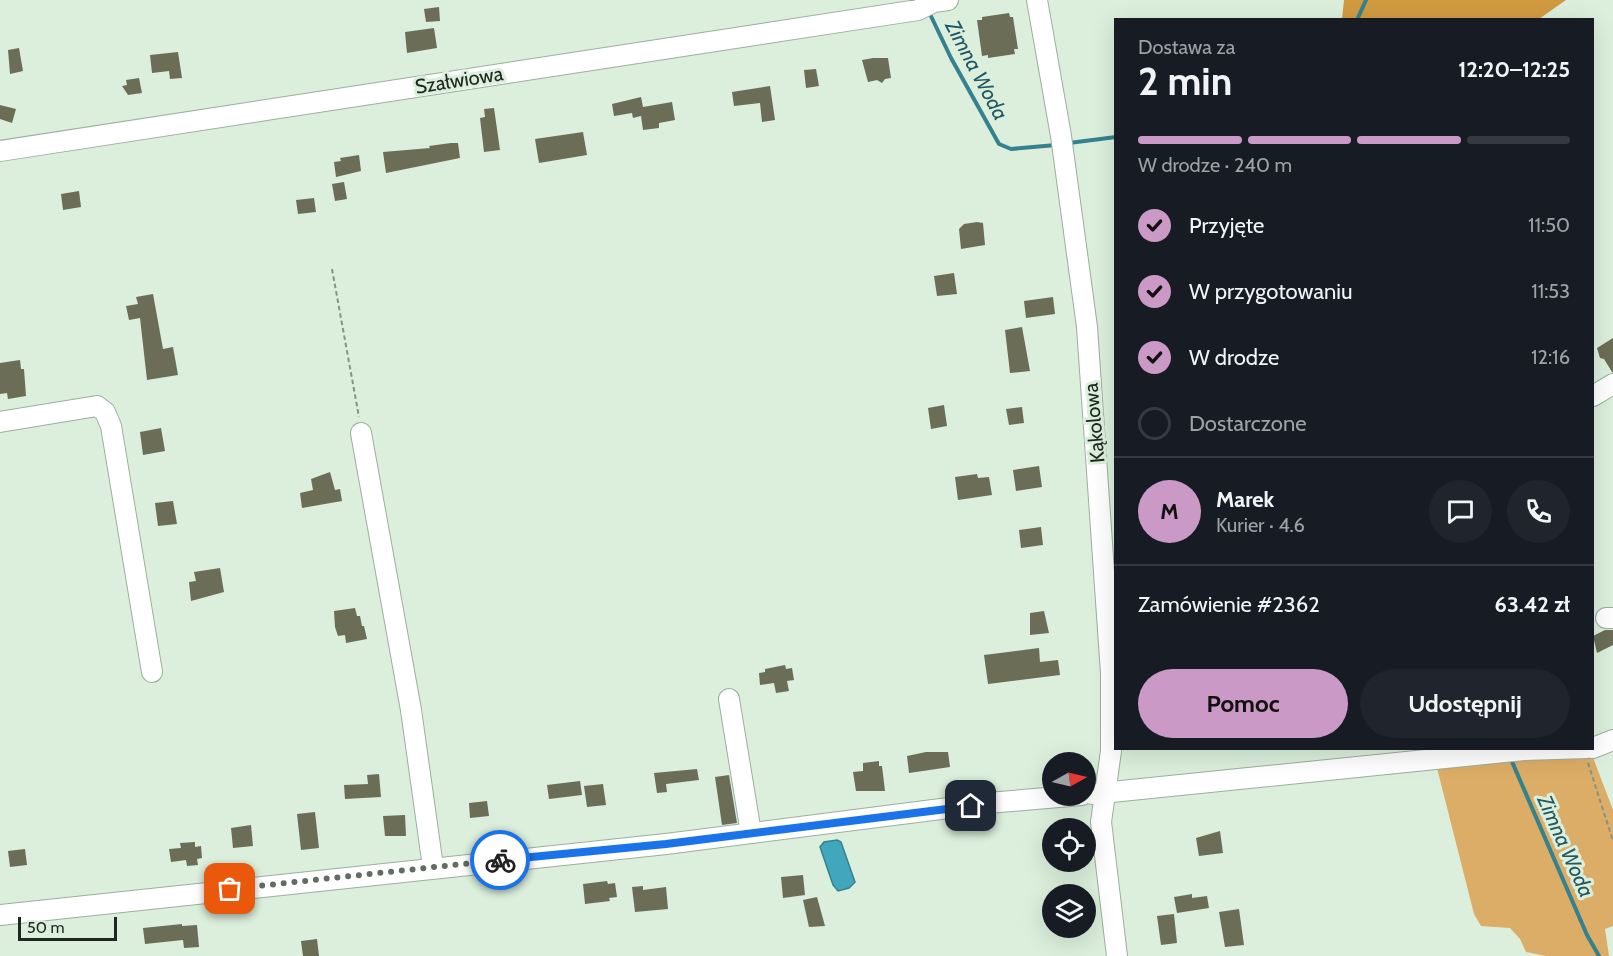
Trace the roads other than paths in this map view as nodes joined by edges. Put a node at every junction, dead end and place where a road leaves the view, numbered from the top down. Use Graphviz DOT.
graph roads {
  1 [pos="1036,0"];
  2 [pos="933,4"];
  3 [pos="0,151"];
  4 [pos="1613,384"];
  5 [pos="1594,395"];
  6 [pos="0,422"];
  7 [pos="361,433"];
  8 [pos="152,672"];
  9 [pos="729,699"];
  10 [pos="1613,740"];
  11 [pos="1594,748"];
  12 [pos="1594,748"];
  13 [pos="1524,750"];
  14 [pos="1613,750"];
  15 [pos="1096,785"];
  16 [pos="1096,793"];
  17 [pos="1042,798"];
  18 [pos="1094,806"];
  19 [pos="751,833"];
  20 [pos="433,867"];
  21 [pos="0,915"];
  22 [pos="1118,956"];
  1 -- 15 [label="street, Kąkolowa"];
  2 -- 3 [label="street, Szałwiowa"];
  4 -- 5 [label="street"];
  6 -- 8 [label="street"];
  7 -- 20 [label="street"];
  9 -- 19 [label="street"];
  10 -- 11 [label="street"];
  12 -- 14 [label="street"];
  13 -- 16 [label="street"];
  17 -- 19 [label="street"];
  18 -- 22 [label="street, Kąkolowa"];
  19 -- 20 [label="street"];
  20 -- 21 [label="street"];
}
